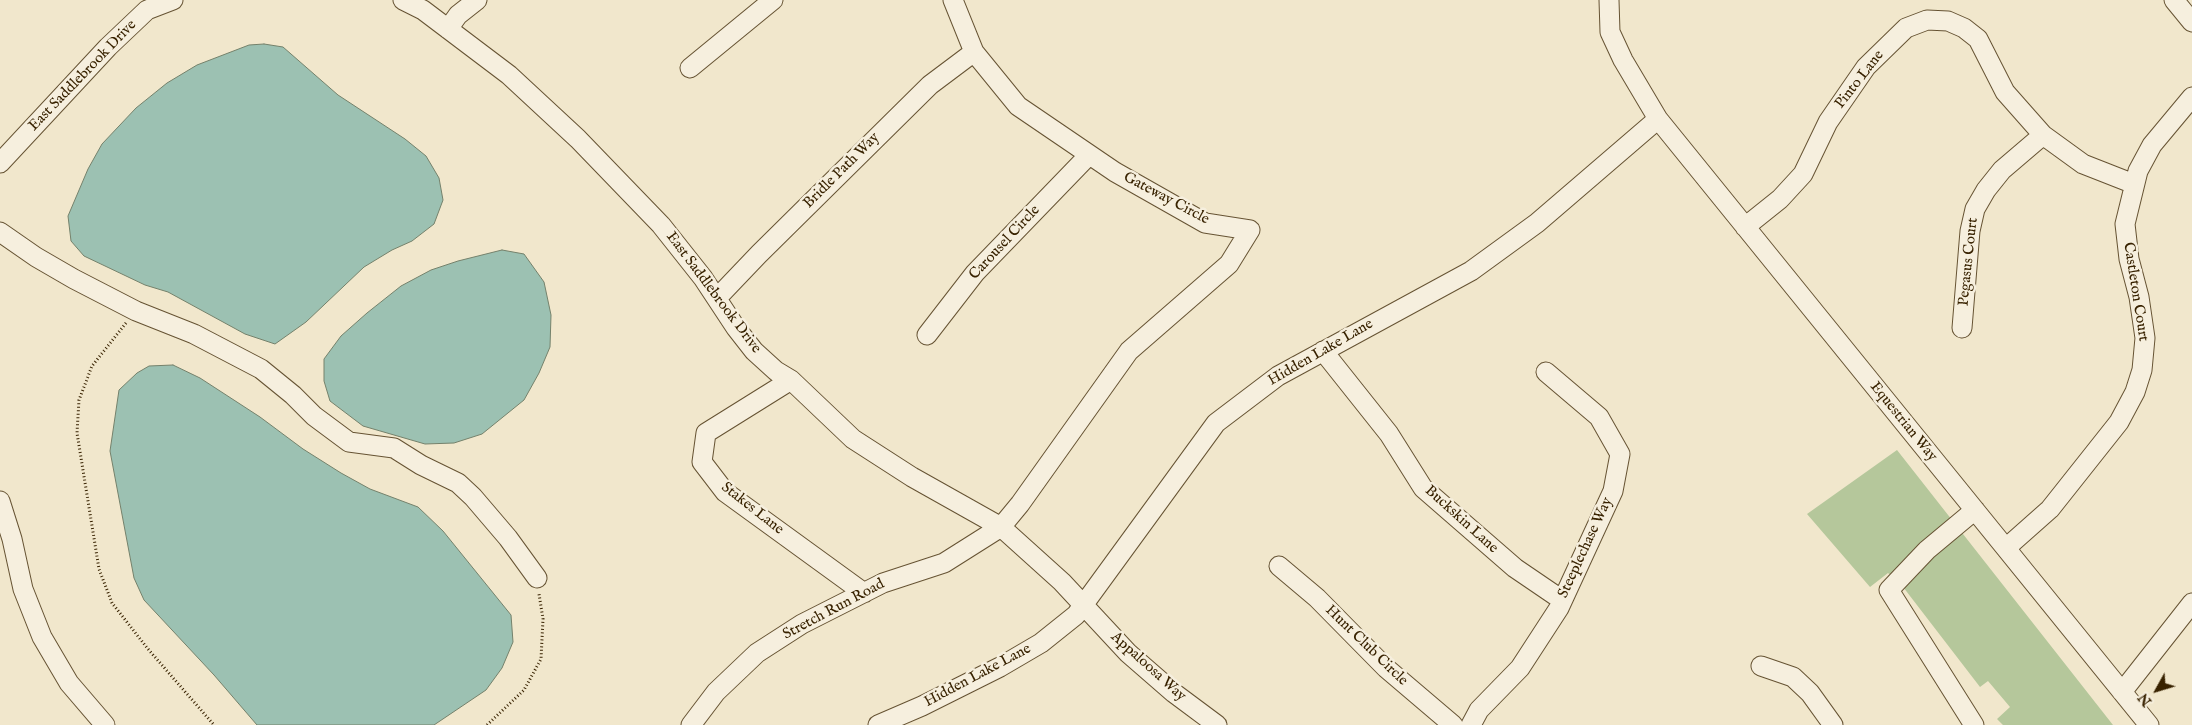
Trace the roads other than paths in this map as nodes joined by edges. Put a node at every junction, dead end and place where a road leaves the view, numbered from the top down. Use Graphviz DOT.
graph roads {
  1 [pos="173,0"];
  2 [pos="403,0"];
  3 [pos="477,0"];
  4 [pos="773,0"];
  5 [pos="953,0"];
  6 [pos="1609,0"];
  7 [pos="2174,0"];
  8 [pos="2192,22"];
  9 [pos="448,29"];
  10 [pos="974,52"];
  11 [pos="690,68"];
  12 [pos="2192,97"];
  13 [pos="1658,119"];
  14 [pos="2044,135"];
  15 [pos="1089,154"];
  16 [pos="0,163"];
  17 [pos="2134,184"];
  18 [pos="1745,227"];
  19 [pos="0,232"];
  20 [pos="718,298"];
  21 [pos="1962,328"];
  22 [pos="927,335"];
  23 [pos="1323,351"];
  24 [pos="1546,372"];
  25 [pos="791,380"];
  26 [pos="0,501"];
  27 [pos="1975,510"];
  28 [pos="1001,527"];
  29 [pos="2006,548"];
  30 [pos="1279,566"];
  31 [pos="538,578"];
  32 [pos="864,593"];
  33 [pos="1562,600"];
  34 [pos="2192,603"];
  35 [pos="1084,604"];
  36 [pos="1761,666"];
  37 [pos="2122,692"];
  38 [pos="105,725"];
  39 [pos="690,725"];
  40 [pos="878,725"];
  41 [pos="1216,725"];
  42 [pos="1453,725"];
  43 [pos="1471,725"];
  44 [pos="1833,725"];
  45 [pos="1974,725"];
  46 [pos="2149,725"];
  1 -- 16 [label="street, East Saddlebrook Drive"];
  2 -- 9 [label="street, East Saddlebrook Drive"];
  3 -- 9 [label="street"];
  4 -- 11 [label="street"];
  5 -- 10 [label="street, Gateway Circle"];
  6 -- 13 [label="street, Equestrian Way"];
  7 -- 8 [label="street"];
  9 -- 20 [label="street, East Saddlebrook Drive"];
  10 -- 15 [label="street, Gateway Circle"];
  10 -- 20 [label="street, Bridle Path Way"];
  12 -- 17 [label="street, Castleton Court"];
  13 -- 18 [label="street, Equestrian Way"];
  13 -- 23 [label="street, Hidden Lake Lane"];
  14 -- 17 [label="street, Pinto Lane"];
  14 -- 18 [label="street, Pinto Lane"];
  14 -- 21 [label="street, Pegasus Court"];
  15 -- 22 [label="street, Carousel Circle"];
  15 -- 28 [label="street, Gateway Circle"];
  17 -- 29 [label="street, Castleton Court"];
  18 -- 27 [label="street, Equestrian Way"];
  19 -- 31 [label="street"];
  20 -- 25 [label="street, East Saddlebrook Drive"];
  23 -- 33 [label="street, Buckskin Lane"];
  23 -- 35 [label="street, Hidden Lake Lane"];
  24 -- 33 [label="street, Steeplechase Way"];
  25 -- 28 [label="street, East Saddlebrook Drive"];
  25 -- 32 [label="street, Stakes Lane"];
  26 -- 38 [label="street"];
  27 -- 29 [label="street, Equestrian Way"];
  27 -- 45 [label="street"];
  28 -- 32 [label="street, Stretch Run Road"];
  28 -- 35 [label="street, East Saddlebrook Drive"];
  29 -- 37 [label="street, Equestrian Way"];
  30 -- 42 [label="street, Hunt Club Circle"];
  32 -- 39 [label="street, Stretch Run Road"];
  33 -- 43 [label="street, Steeplechase Way"];
  34 -- 37 [label="street"];
  35 -- 40 [label="street, Hidden Lake Lane"];
  35 -- 41 [label="street, Appaloosa Way"];
  36 -- 44 [label="street"];
  37 -- 46 [label="street, Equestrian Way"];
}
